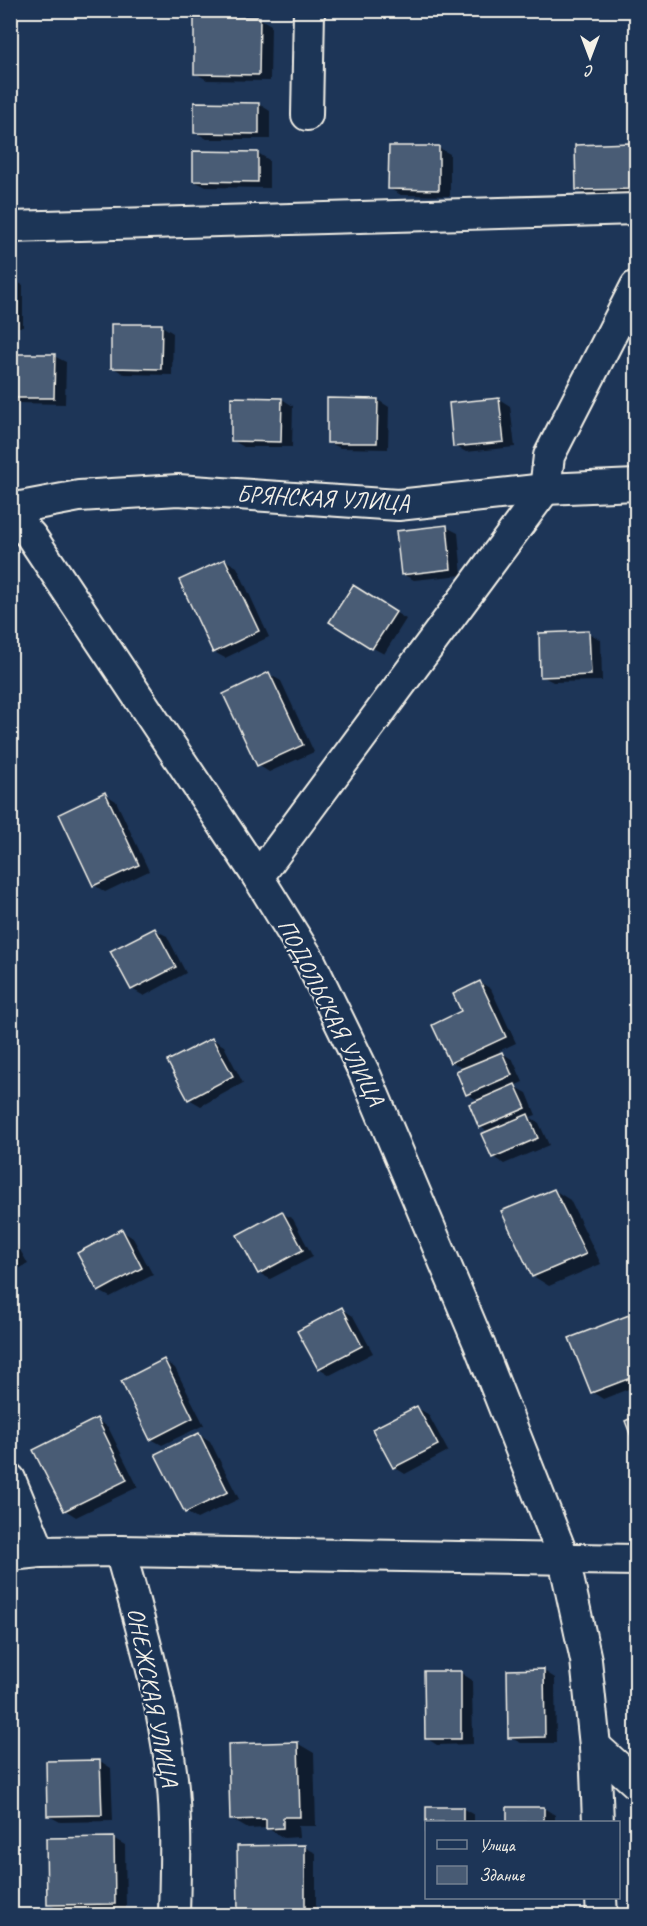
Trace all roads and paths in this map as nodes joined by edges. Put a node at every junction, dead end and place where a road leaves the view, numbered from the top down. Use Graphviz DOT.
graph roads {
  1 [pos="309,10"];
  2 [pos="307,115"];
  3 [pos="636,208"];
  4 [pos="10,227"];
  5 [pos="636,286"];
  6 [pos="636,485"];
  7 [pos="545,489"];
  8 [pos="10,511"];
  9 [pos="258,877"];
  10 [pos="10,1479"];
  11 [pos="120,1551"];
  12 [pos="40,1552"];
  13 [pos="10,1556"];
  14 [pos="564,1559"];
  15 [pos="636,1560"];
  16 [pos="595,1746"];
  17 [pos="636,1783"];
  18 [pos="598,1821"];
  19 [pos="601,1899"];
  20 [pos="174,1916"];
  21 [pos="602,1916"];
  1 -- 2 [label="street"];
  3 -- 4 [label="street"];
  5 -- 7 [label="street"];
  6 -- 7 [label="street, БРЯНСКАЯ УЛИЦА"];
  7 -- 8 [label="street, БРЯНСКАЯ УЛИЦА"];
  7 -- 9 [label="street"];
  8 -- 9 [label="street, ПОДОЛЬСКАЯ УЛИЦА"];
  9 -- 14 [label="street, ПОДОЛЬСКАЯ УЛИЦА"];
  10 -- 12 [label="street"];
  11 -- 12 [label="street"];
  11 -- 14 [label="street"];
  11 -- 20 [label="street, ОНЕЖСКАЯ УЛИЦА"];
  12 -- 13 [label="street"];
  14 -- 15 [label="street"];
  14 -- 16 [label="street, ПОДОЛЬСКАЯ УЛИЦА"];
  16 -- 17 [label="street"];
  16 -- 18 [label="street, ПОДОЛЬСКАЯ УЛИЦА"];
  19 -- 21 [label="street"];
}
